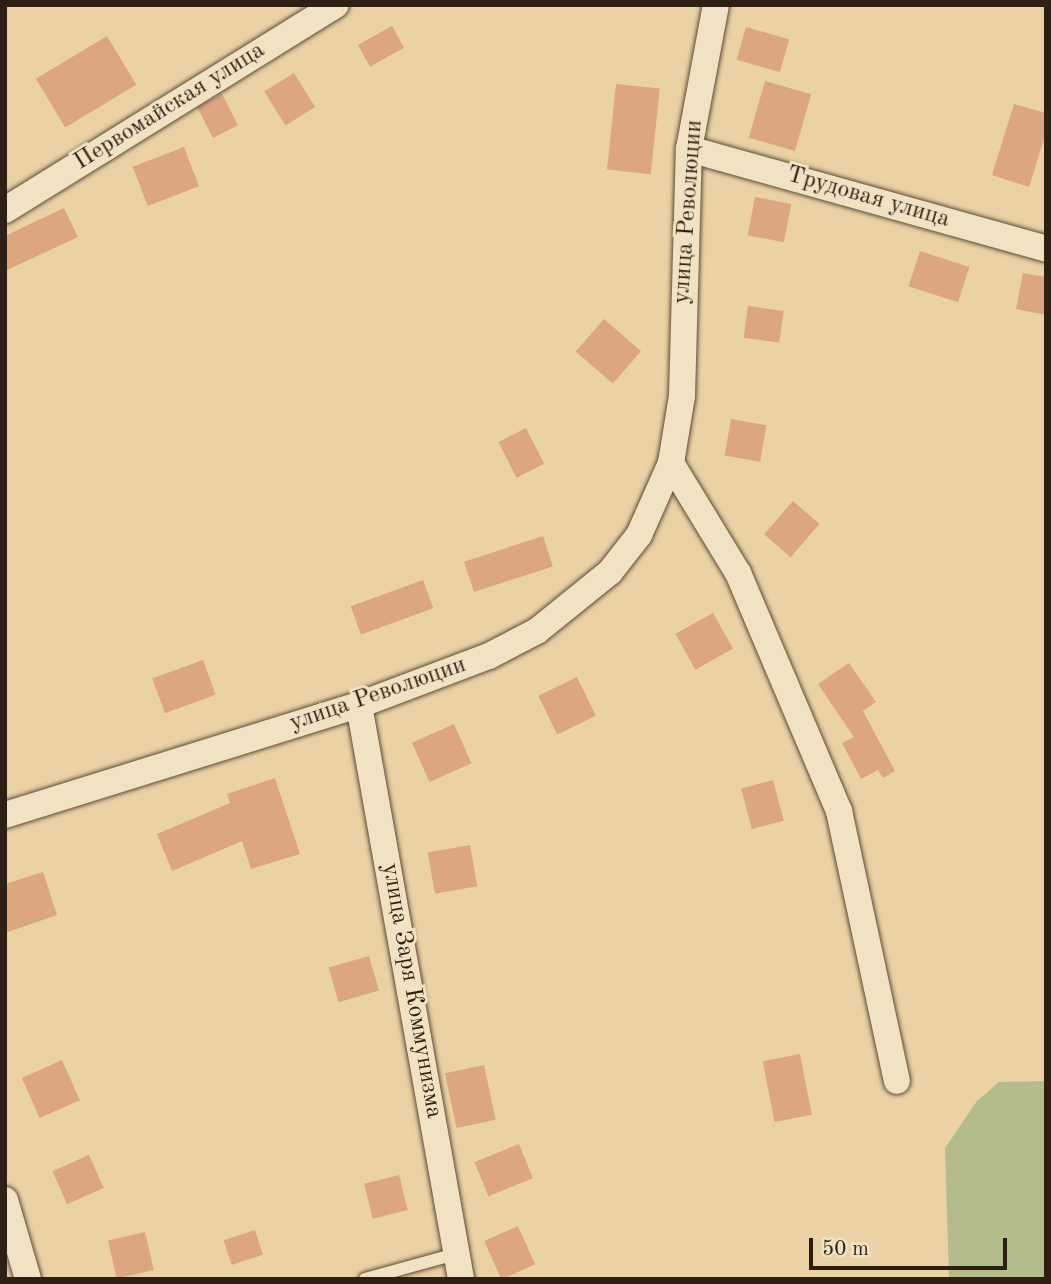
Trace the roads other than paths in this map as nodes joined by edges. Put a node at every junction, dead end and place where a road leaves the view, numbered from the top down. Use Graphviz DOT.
graph roads {
  1 [pos="336,5"];
  2 [pos="716,5"];
  3 [pos="690,149"];
  4 [pos="5,210"];
  5 [pos="1044,241"];
  6 [pos="671,463"];
  7 [pos="359,705"];
  8 [pos="5,815"];
  9 [pos="897,1081"];
  10 [pos="5,1200"];
  11 [pos="458,1266"];
  12 [pos="28,1279"];
  13 [pos="365,1279"];
  1 -- 4 [label="street, Первомайская улица"];
  2 -- 3 [label="street, улица Революции"];
  3 -- 5 [label="street, Трудовая улица"];
  3 -- 6 [label="street, улица Революции"];
  6 -- 7 [label="street, улица Революции"];
  6 -- 9 [label="street"];
  7 -- 8 [label="street, улица Революции"];
  7 -- 11 [label="street, улица Заря Коммунизма"];
  10 -- 12 [label="street"];
  11 -- 13 [label="lane"];
}
